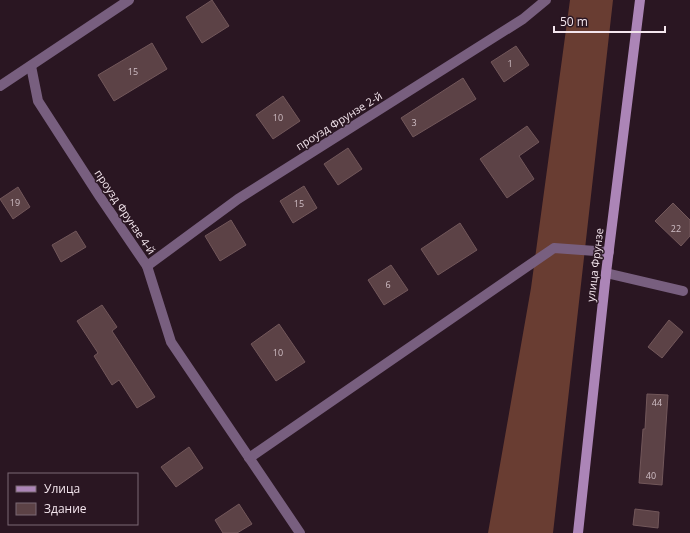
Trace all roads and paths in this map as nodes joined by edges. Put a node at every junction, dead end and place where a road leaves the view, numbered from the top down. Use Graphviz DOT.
graph roads {
  1 [pos="129,0"];
  2 [pos="546,0"];
  3 [pos="640,0"];
  4 [pos="32,66"];
  5 [pos="0,86"];
  6 [pos="609,252"];
  7 [pos="147,266"];
  8 [pos="606,273"];
  9 [pos="688,291"];
  10 [pos="249,458"];
  11 [pos="300,533"];
  12 [pos="578,533"];
  1 -- 4 [label="street"];
  2 -- 7 [label="street, проузд Фрунзе 2-й"];
  3 -- 6 [label="street, улица Фрунзе"];
  4 -- 5 [label="street"];
  4 -- 7 [label="street, проузд Фрунзе 4-й"];
  6 -- 8 [label="street, улица Фрунзе"];
  6 -- 10 [label="street"];
  7 -- 10 [label="street, проузд Фрунзе 4-й"];
  8 -- 9 [label="street"];
  8 -- 12 [label="street, улица Фрунзе"];
  10 -- 11 [label="street, проузд Фрунзе 4-й"];
}
